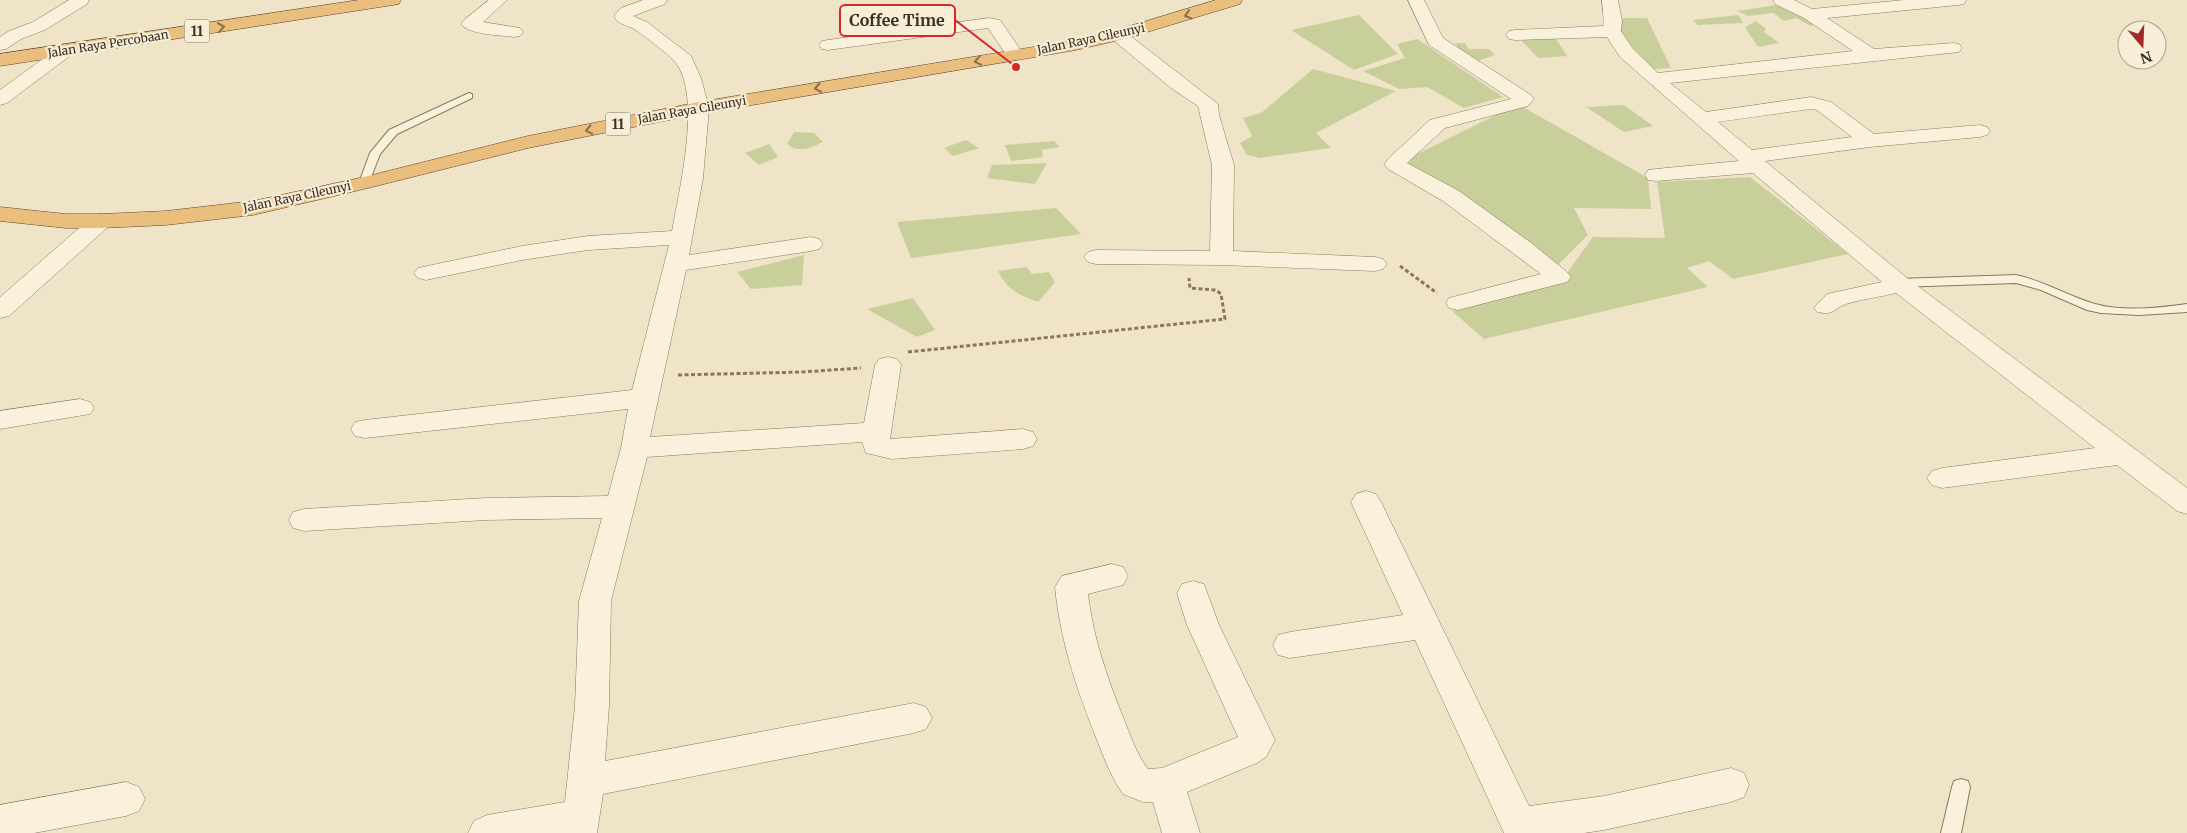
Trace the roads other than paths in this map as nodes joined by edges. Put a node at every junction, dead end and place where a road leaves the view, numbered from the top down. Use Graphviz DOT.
graph roads {
  1 [pos="82,0"];
  2 [pos="393,0"];
  3 [pos="499,0"];
  4 [pos="659,0"];
  5 [pos="1233,0"];
  6 [pos="1416,0"];
  7 [pos="1610,0"];
  8 [pos="1781,0"];
  9 [pos="1958,0"];
  10 [pos="1810,14"];
  11 [pos="1612,31"];
  12 [pos="514,32"];
  13 [pos="1118,35"];
  14 [pos="1515,35"];
  15 [pos="0,45"];
  16 [pos="828,45"];
  17 [pos="1953,48"];
  18 [pos="65,51"];
  19 [pos="1015,55"];
  20 [pos="1870,55"];
  21 [pos="0,60"];
  22 [pos="1654,79"];
  23 [pos="469,96"];
  24 [pos="0,99"];
  25 [pos="699,108"];
  26 [pos="1701,119"];
  27 [pos="1980,131"];
  28 [pos="1870,141"];
  29 [pos="1751,162"];
  30 [pos="1656,175"];
  31 [pos="364,183"];
  32 [pos="0,214"];
  33 [pos="101,221"];
  34 [pos="811,244"];
  35 [pos="679,251"];
  36 [pos="1096,258"];
  37 [pos="1221,258"];
  38 [pos="1375,264"];
  39 [pos="426,273"];
  40 [pos="1900,284"];
  41 [pos="1458,303"];
  42 [pos="1826,307"];
  43 [pos="2187,308"];
  44 [pos="0,312"];
  45 [pos="888,365"];
  46 [pos="647,387"];
  47 [pos="80,408"];
  48 [pos="0,420"];
  49 [pos="365,429"];
  50 [pos="876,432"];
  51 [pos="1023,439"];
  52 [pos="635,448"];
  53 [pos="2122,454"];
  54 [pos="1942,478"];
  55 [pos="1366,502"];
  56 [pos="2187,503"];
  57 [pos="618,507"];
  58 [pos="304,520"];
  59 [pos="1112,576"];
  60 [pos="1193,593"];
  61 [pos="1424,624"];
  62 [pos="1290,644"];
  63 [pos="914,718"];
  64 [pos="1166,784"];
  65 [pos="1731,785"];
  66 [pos="1961,787"];
  67 [pos="126,799"];
  68 [pos="582,810"];
  69 [pos="0,822"];
  70 [pos="1521,829"];
  71 [pos="487,833"];
  72 [pos="1181,833"];
  73 [pos="1951,833"];
  1 -- 15 [label="street"];
  18 -- 2 [label="highway, Jalan Raya Percobaan / 11, one-way"];
  3 -- 12 [label="street"];
  4 -- 25 [label="street"];
  5 -- 13 [label="highway, Jalan Raya Cileunyi / 11, one-way"];
  6 -- 41 [label="street"];
  7 -- 11 [label="street"];
  8 -- 10 [label="street"];
  9 -- 10 [label="street"];
  10 -- 20 [label="street"];
  11 -- 14 [label="street"];
  11 -- 22 [label="street"];
  13 -- 19 [label="highway, Jalan Raya Cileunyi / 11"];
  13 -- 37 [label="street"];
  16 -- 19 [label="street"];
  17 -- 20 [label="street"];
  18 -- 21 [label="highway, Jalan Raya Percobaan / 11"];
  18 -- 24 [label="street"];
  19 -- 25 [label="highway, Jalan Raya Cileunyi / 11, one-way"];
  20 -- 22 [label="street"];
  22 -- 26 [label="street"];
  23 -- 31 [label="lane"];
  25 -- 31 [label="highway, Jalan Raya Cileunyi / 11, one-way"];
  25 -- 35 [label="street"];
  26 -- 28 [label="street"];
  26 -- 29 [label="street"];
  27 -- 28 [label="street"];
  28 -- 29 [label="street"];
  29 -- 30 [label="street"];
  29 -- 40 [label="street"];
  31 -- 33 [label="highway, Jalan Raya Cileunyi / 11"];
  32 -- 33 [label="highway, Jalan Raya Cileunyi / 11"];
  33 -- 44 [label="street"];
  34 -- 35 [label="street"];
  35 -- 39 [label="street"];
  35 -- 46 [label="street"];
  36 -- 37 [label="street"];
  37 -- 38 [label="street"];
  40 -- 42 [label="street"];
  40 -- 43 [label="lane"];
  40 -- 53 [label="street"];
  45 -- 50 [label="street"];
  46 -- 49 [label="street"];
  46 -- 52 [label="street"];
  47 -- 48 [label="street"];
  50 -- 51 [label="street"];
  50 -- 52 [label="street"];
  52 -- 57 [label="street"];
  53 -- 54 [label="street"];
  53 -- 56 [label="street"];
  55 -- 61 [label="street"];
  57 -- 58 [label="street"];
  57 -- 68 [label="street"];
  59 -- 64 [label="street"];
  60 -- 64 [label="street"];
  61 -- 62 [label="street"];
  61 -- 70 [label="street"];
  63 -- 68 [label="street"];
  64 -- 72 [label="street"];
  65 -- 70 [label="street"];
  66 -- 73 [label="lane"];
  67 -- 69 [label="street"];
  68 -- 71 [label="street"];
}
